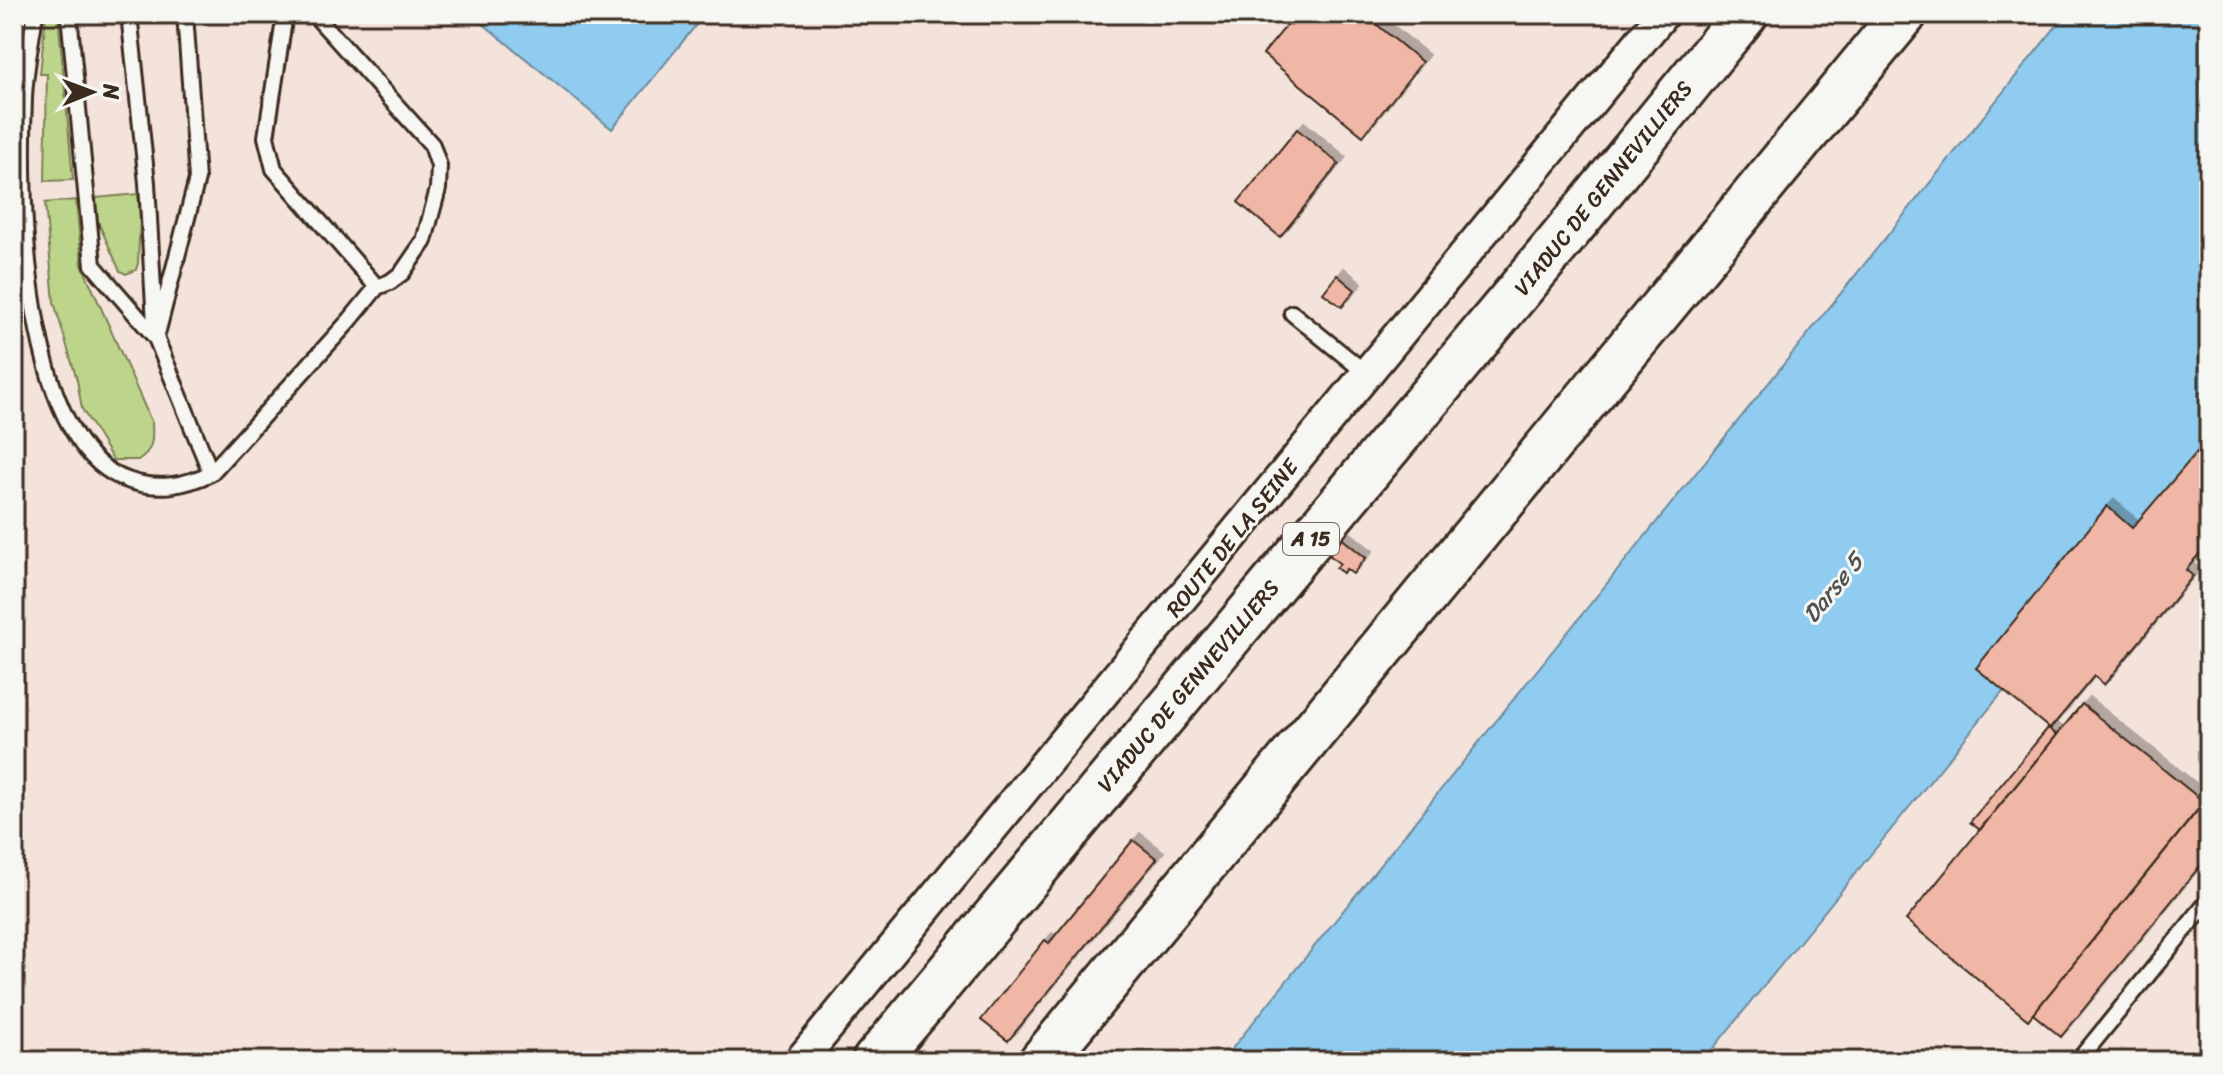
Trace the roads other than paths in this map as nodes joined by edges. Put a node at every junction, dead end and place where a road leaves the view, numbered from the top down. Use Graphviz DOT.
graph roads {
  1 [pos="35,14"];
  2 [pos="69,14"];
  3 [pos="129,14"];
  4 [pos="185,14"];
  5 [pos="285,14"];
  6 [pos="314,14"];
  7 [pos="1663,14"];
  8 [pos="1745,14"];
  9 [pos="1904,14"];
  10 [pos="377,287"];
  11 [pos="1292,313"];
  12 [pos="156,338"];
  13 [pos="1367,374"];
  14 [pos="211,473"];
  15 [pos="2207,908"];
  16 [pos="800,1061"];
  17 [pos="875,1061"];
  18 [pos="1042,1061"];
  19 [pos="2078,1061"];
  1 -- 14 [label="lane"];
  2 -- 12 [label="lane"];
  3 -- 12 [label="lane"];
  4 -- 12 [label="lane"];
  5 -- 10 [label="lane"];
  6 -- 10 [label="lane"];
  7 -- 13 [label="street, ROUTE DE LA SEINE"];
  8 -- 17 [label="highway, VIADUC DE GENNEVILLIERS / A 15"];
  9 -- 18 [label="highway"];
  10 -- 14 [label="lane"];
  11 -- 13 [label="lane"];
  12 -- 14 [label="lane"];
  13 -- 16 [label="street, ROUTE DE LA SEINE"];
  15 -- 19 [label="lane"];
}
